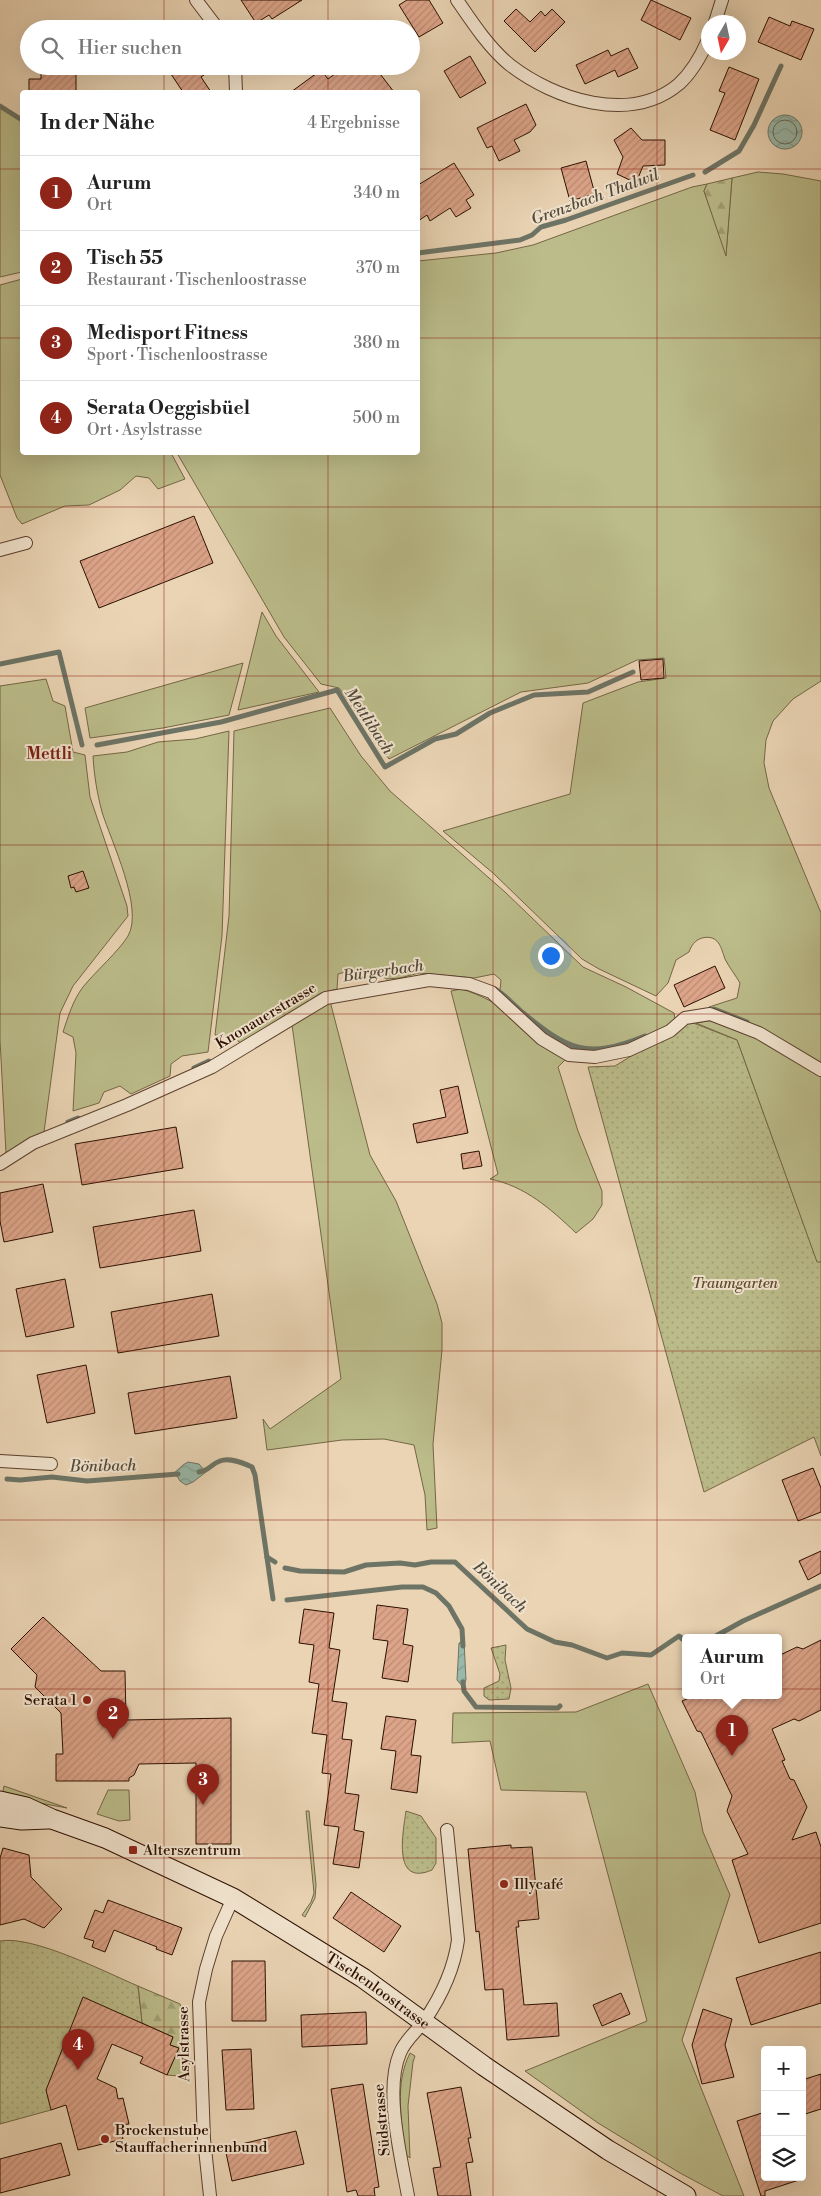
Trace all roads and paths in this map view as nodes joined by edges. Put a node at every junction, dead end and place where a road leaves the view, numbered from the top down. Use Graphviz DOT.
graph roads {
  1 [pos="196,0"];
  2 [pos="457,0"];
  3 [pos="722,0"];
  4 [pos="717,15"];
  5 [pos="211,20"];
  6 [pos="701,56"];
  7 [pos="235,75"];
  8 [pos="236,90"];
  9 [pos="26,543"];
  10 [pos="0,550"];
  11 [pos="821,1070"];
  12 [pos="0,1164"];
  13 [pos="0,1461"];
  14 [pos="51,1464"];
  15 [pos="0,1801"];
  16 [pos="0,1817"];
  17 [pos="52,1819"];
  18 [pos="447,1830"];
  19 [pos="233,1898"];
  20 [pos="424,2021"];
  21 [pos="210,2196"];
  22 [pos="408,2196"];
  23 [pos="686,2196"];
  1 -- 5 [label="street"];
  2 -- 6 [label="street"];
  3 -- 4 [label="street"];
  7 -- 8 [label="street"];
  9 -- 10 [label="street"];
  11 -- 12 [label="street, Knonauerstrasse"];
  13 -- 14 [label="street"];
  15 -- 17 [label="main road, Tischenloostrasse"];
  16 -- 17 [label="main road, Tischenloostrasse"];
  17 -- 19 [label="main road, Tischenloostrasse"];
  18 -- 20 [label="street, Südstrasse"];
  19 -- 20 [label="main road, Tischenloostrasse"];
  19 -- 21 [label="street, Asylstrasse"];
  20 -- 22 [label="street, Südstrasse"];
  20 -- 23 [label="main road, Tischenloostrasse"];
}
